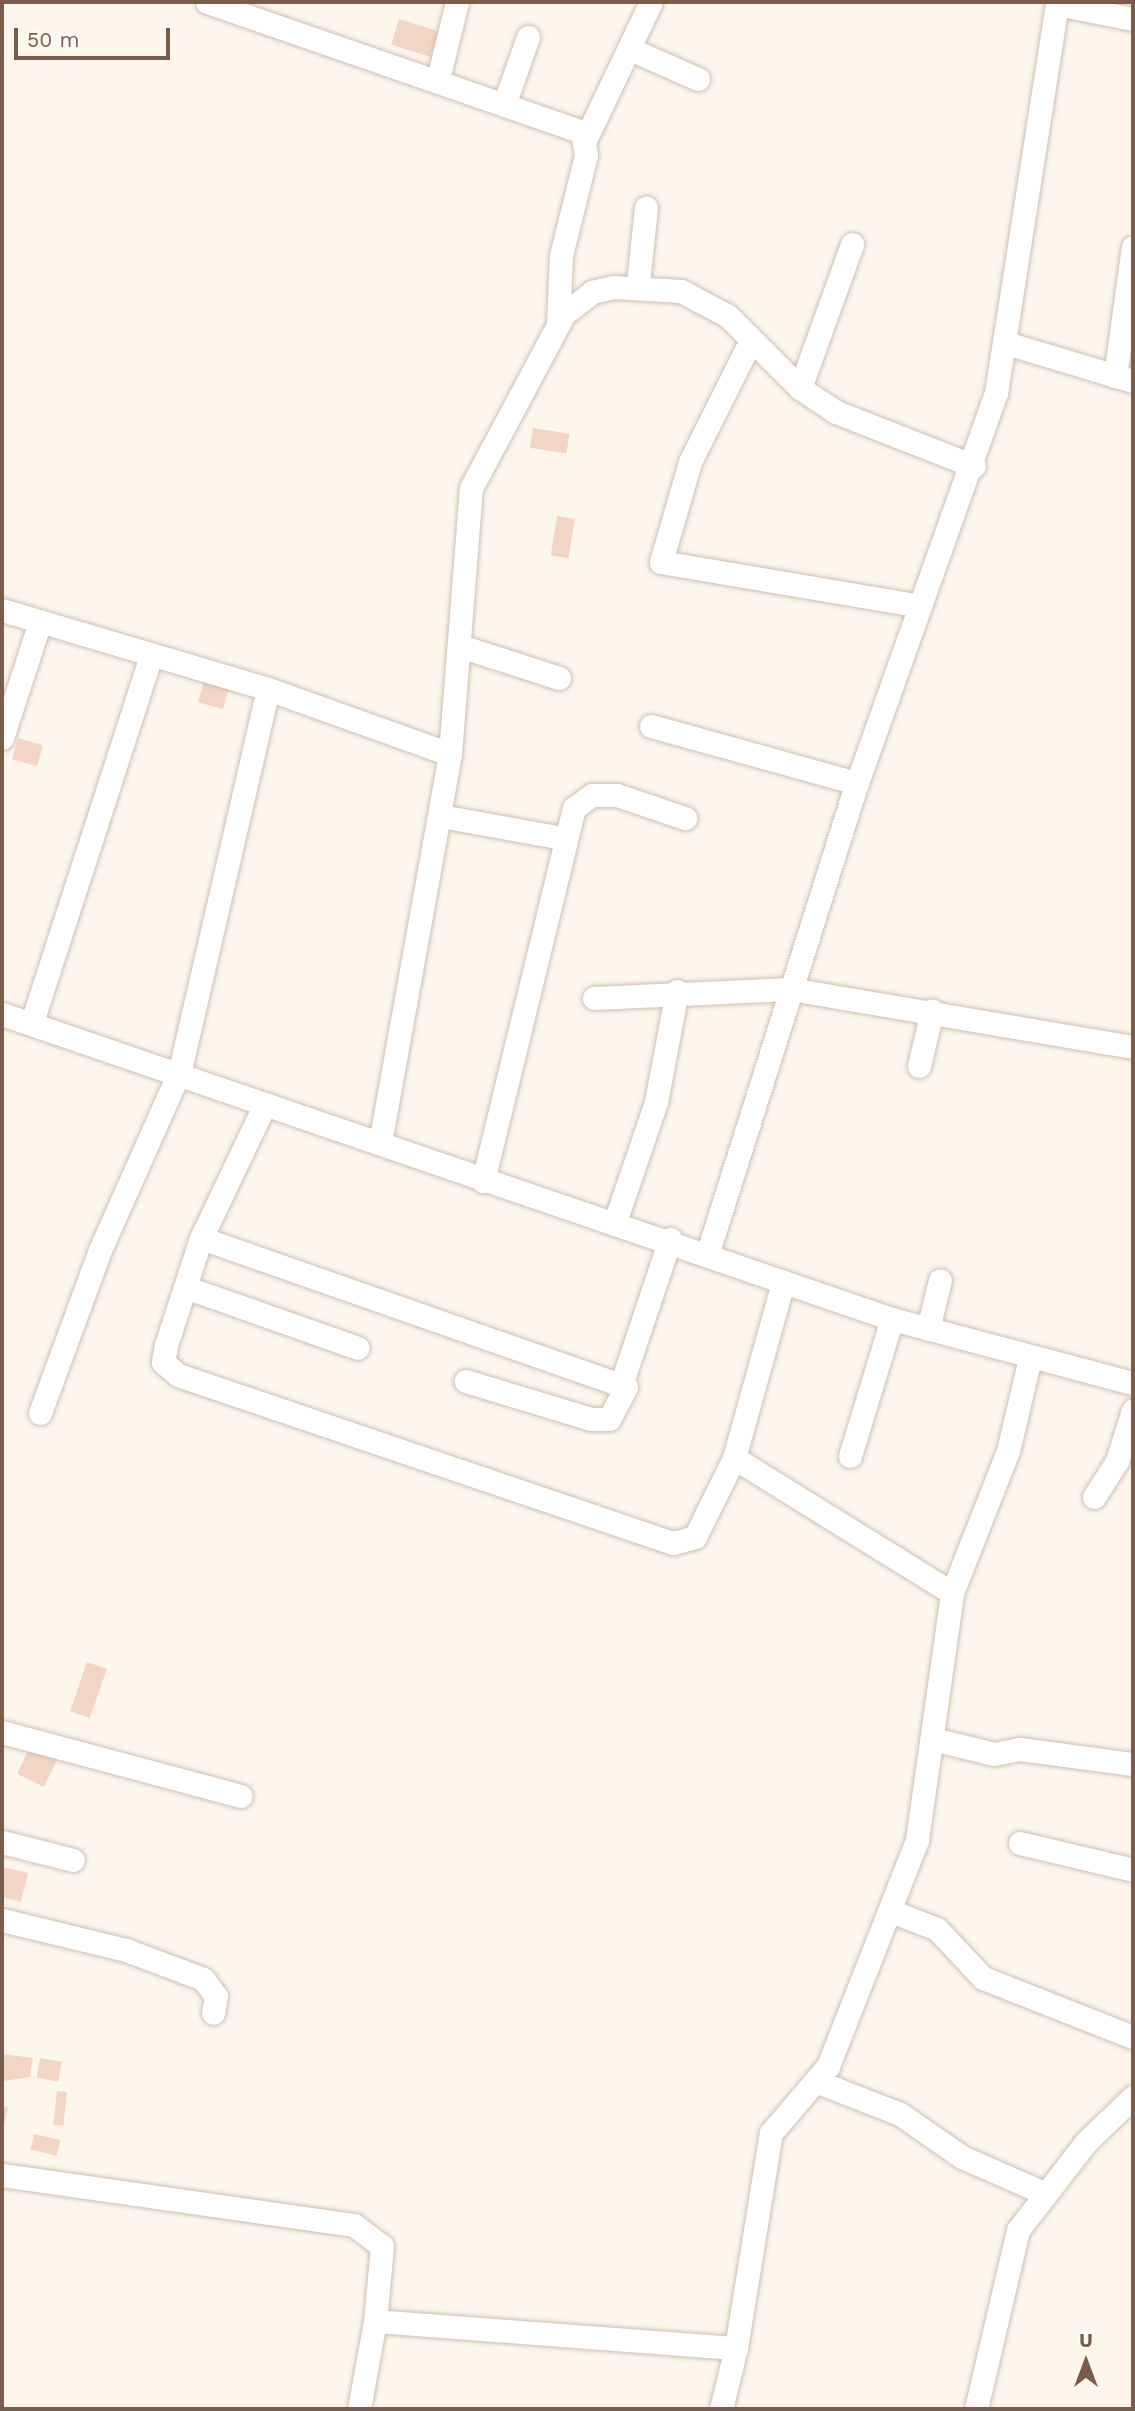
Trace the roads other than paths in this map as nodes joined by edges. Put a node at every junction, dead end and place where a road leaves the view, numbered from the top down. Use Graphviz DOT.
graph roads {
  1 [pos="457,2"];
  2 [pos="652,2"];
  3 [pos="217,3"];
  4 [pos="1057,3"];
  5 [pos="1133,19"];
  6 [pos="528,37"];
  7 [pos="632,50"];
  8 [pos="439,79"];
  9 [pos="698,79"];
  10 [pos="505,102"];
  11 [pos="586,138"];
  12 [pos="646,207"];
  13 [pos="852,244"];
  14 [pos="1133,247"];
  15 [pos="638,284"];
  16 [pos="558,324"];
  17 [pos="751,340"];
  18 [pos="1006,343"];
  19 [pos="1124,379"];
  20 [pos="800,388"];
  21 [pos="974,466"];
  22 [pos="920,606"];
  23 [pos="2,610"];
  24 [pos="40,622"];
  25 [pos="460,646"];
  26 [pos="150,658"];
  27 [pos="559,678"];
  28 [pos="268,689"];
  29 [pos="651,726"];
  30 [pos="2,738"];
  31 [pos="450,754"];
  32 [pos="857,783"];
  33 [pos="441,816"];
  34 [pos="685,818"];
  35 [pos="562,838"];
  36 [pos="790,989"];
  37 [pos="677,991"];
  38 [pos="594,998"];
  39 [pos="932,1011"];
  40 [pos="2,1014"];
  41 [pos="32,1022"];
  42 [pos="1133,1047"];
  43 [pos="919,1066"];
  44 [pos="180,1070"];
  45 [pos="265,1104"];
  46 [pos="380,1143"];
  47 [pos="482,1181"];
  48 [pos="615,1222"];
  49 [pos="201,1238"];
  50 [pos="670,1239"];
  51 [pos="708,1252"];
  52 [pos="940,1280"];
  53 [pos="783,1282"];
  54 [pos="185,1287"];
  55 [pos="892,1319"];
  56 [pos="928,1329"];
  57 [pos="358,1348"];
  58 [pos="1030,1358"];
  59 [pos="466,1381"];
  60 [pos="622,1382"];
  61 [pos="1133,1383"];
  62 [pos="1133,1410"];
  63 [pos="40,1413"];
  64 [pos="850,1456"];
  65 [pos="734,1458"];
  66 [pos="1094,1497"];
  67 [pos="952,1593"];
  68 [pos="2,1732"];
  69 [pos="933,1739"];
  70 [pos="1133,1764"];
  71 [pos="241,1796"];
  72 [pos="2,1842"];
  73 [pos="1020,1843"];
  74 [pos="73,1860"];
  75 [pos="1133,1870"];
  76 [pos="891,1911"];
  77 [pos="2,1920"];
  78 [pos="213,2013"];
  79 [pos="1133,2037"];
  80 [pos="818,2082"];
  81 [pos="1133,2097"];
  82 [pos="2,2175"];
  83 [pos="1044,2193"];
  84 [pos="375,2321"];
  85 [pos="736,2348"];
  86 [pos="359,2409"];
  87 [pos="721,2409"];
  88 [pos="976,2409"];
  1 -- 8 [label="street"];
  2 -- 7 [label="street"];
  3 -- 8 [label="street"];
  4 -- 5 [label="street"];
  4 -- 18 [label="street"];
  6 -- 10 [label="street"];
  7 -- 9 [label="street"];
  7 -- 11 [label="street"];
  8 -- 10 [label="street"];
  10 -- 11 [label="street"];
  11 -- 16 [label="street"];
  12 -- 15 [label="street"];
  13 -- 20 [label="street"];
  14 -- 19 [label="street"];
  15 -- 16 [label="street"];
  15 -- 17 [label="street"];
  16 -- 25 [label="street"];
  17 -- 20 [label="street"];
  17 -- 22 [label="street"];
  18 -- 19 [label="street"];
  18 -- 21 [label="street"];
  20 -- 21 [label="street"];
  21 -- 22 [label="street"];
  22 -- 32 [label="street"];
  23 -- 24 [label="street"];
  24 -- 26 [label="street"];
  24 -- 30 [label="street"];
  25 -- 27 [label="street"];
  25 -- 31 [label="street"];
  26 -- 28 [label="street"];
  26 -- 41 [label="street"];
  28 -- 31 [label="street"];
  28 -- 44 [label="street"];
  29 -- 32 [label="street"];
  31 -- 33 [label="street"];
  32 -- 36 [label="street"];
  33 -- 35 [label="street"];
  33 -- 46 [label="street"];
  34 -- 35 [label="street"];
  35 -- 47 [label="street"];
  36 -- 37 [label="street"];
  36 -- 39 [label="street"];
  36 -- 51 [label="street"];
  37 -- 38 [label="street"];
  37 -- 48 [label="street"];
  39 -- 42 [label="street"];
  39 -- 43 [label="street"];
  40 -- 41 [label="street"];
  41 -- 44 [label="street"];
  44 -- 45 [label="street"];
  44 -- 63 [label="street"];
  45 -- 46 [label="street"];
  45 -- 49 [label="street"];
  46 -- 47 [label="street"];
  47 -- 48 [label="street"];
  48 -- 50 [label="street"];
  49 -- 54 [label="street"];
  49 -- 60 [label="street"];
  50 -- 51 [label="street"];
  50 -- 60 [label="street"];
  51 -- 53 [label="street"];
  52 -- 56 [label="street"];
  53 -- 55 [label="street"];
  53 -- 65 [label="street"];
  54 -- 57 [label="street"];
  54 -- 65 [label="street"];
  55 -- 56 [label="street"];
  55 -- 64 [label="street"];
  56 -- 58 [label="street"];
  58 -- 61 [label="street"];
  58 -- 67 [label="street"];
  59 -- 60 [label="street"];
  62 -- 66 [label="street"];
  65 -- 67 [label="street"];
  67 -- 69 [label="street"];
  68 -- 71 [label="street"];
  69 -- 70 [label="street"];
  69 -- 76 [label="street"];
  72 -- 74 [label="street"];
  73 -- 75 [label="street"];
  76 -- 79 [label="street"];
  76 -- 80 [label="street"];
  77 -- 78 [label="street"];
  80 -- 83 [label="street"];
  80 -- 85 [label="street"];
  81 -- 83 [label="street"];
  82 -- 84 [label="street"];
  83 -- 88 [label="street"];
  84 -- 85 [label="street"];
  84 -- 86 [label="street"];
  85 -- 87 [label="street"];
}
